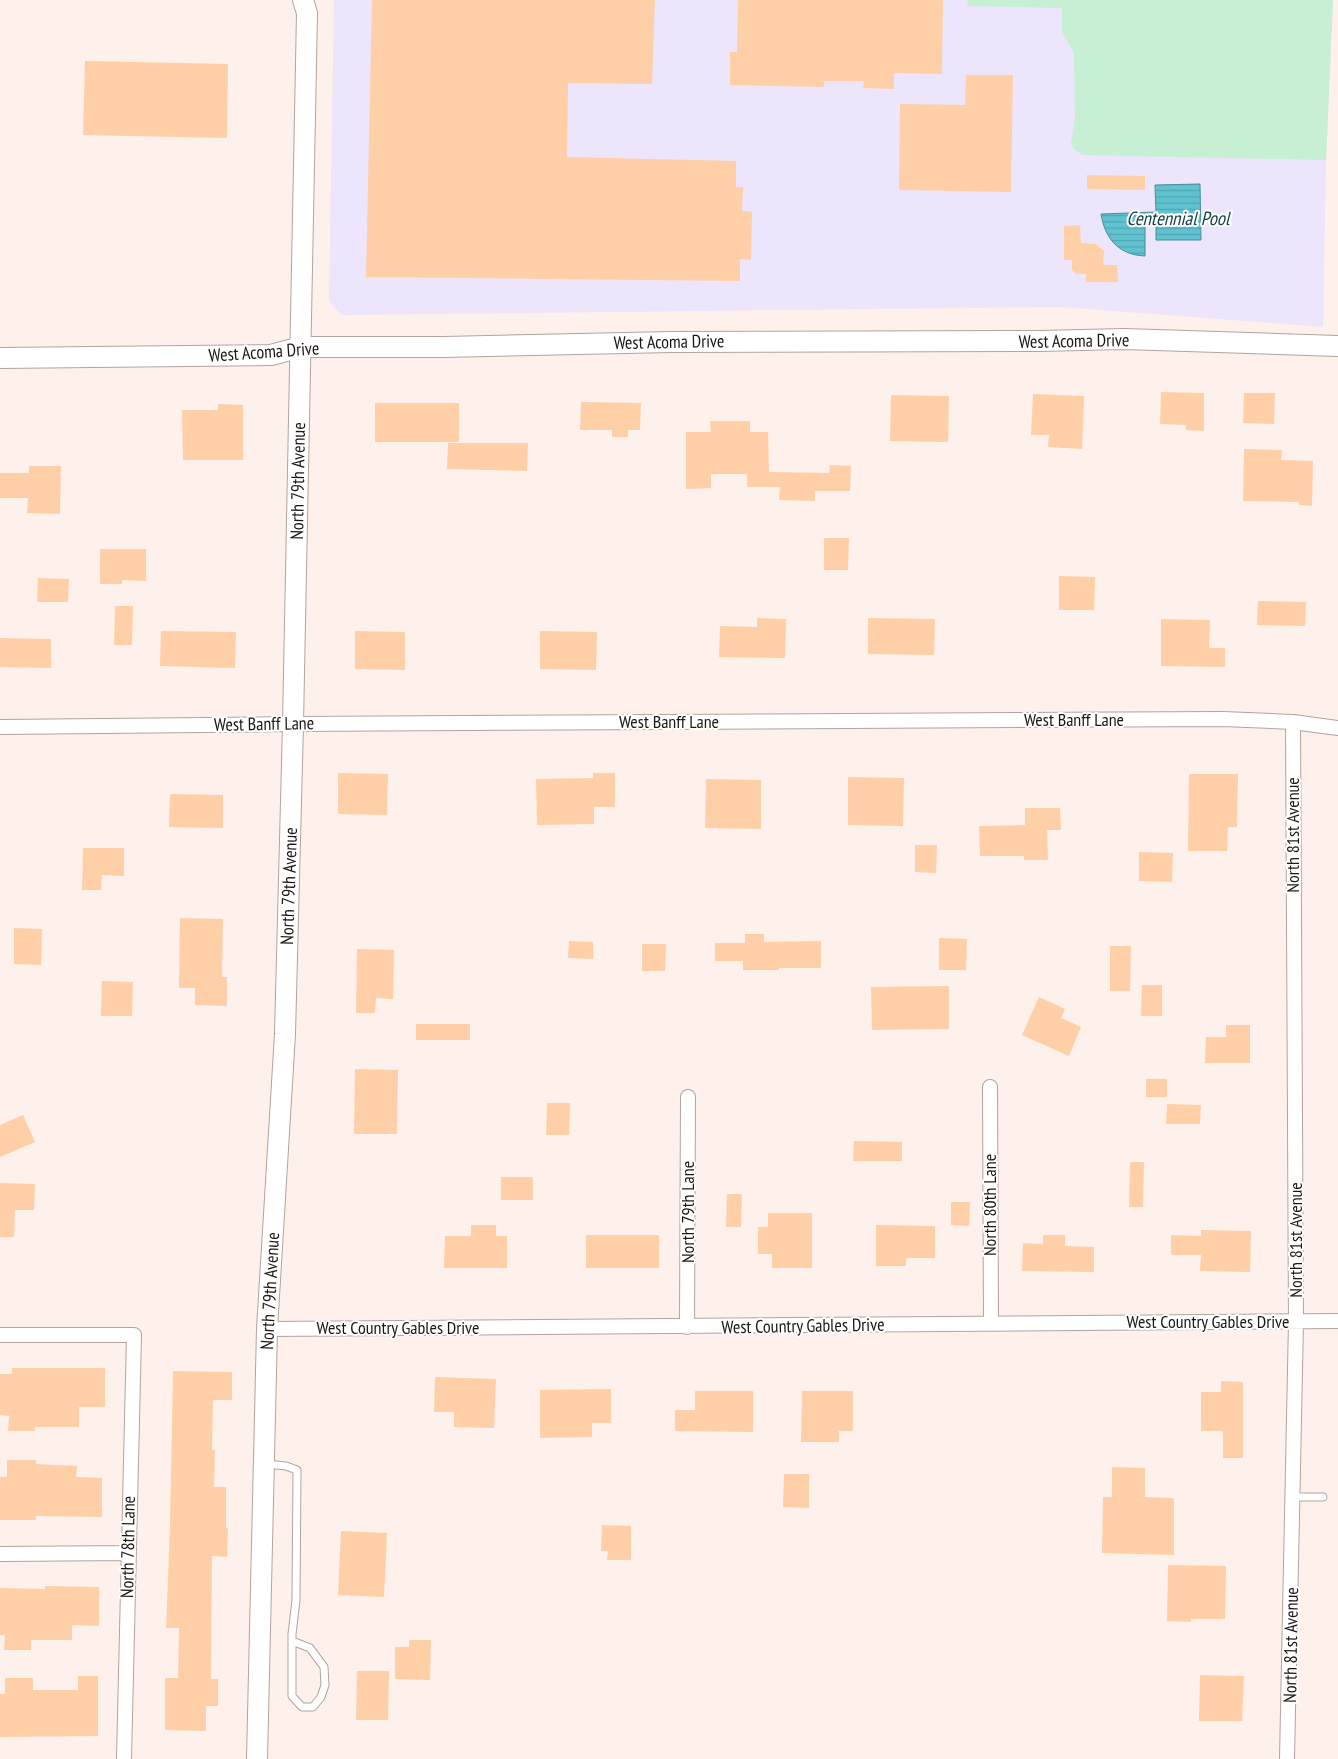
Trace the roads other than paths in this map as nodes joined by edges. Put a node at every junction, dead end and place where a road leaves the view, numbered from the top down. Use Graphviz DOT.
graph roads {
  1 [pos="308,4"];
  2 [pos="1338,346"];
  3 [pos="301,347"];
  4 [pos="0,358"];
  5 [pos="1293,722"];
  6 [pos="293,724"];
  7 [pos="0,727"];
  8 [pos="1338,728"];
  9 [pos="990,1087"];
  10 [pos="688,1097"];
  11 [pos="1296,1321"];
  12 [pos="1338,1321"];
  13 [pos="991,1324"];
  14 [pos="687,1327"];
  15 [pos="267,1329"];
  16 [pos="0,1335"];
  17 [pos="263,1464"];
  18 [pos="1323,1497"];
  19 [pos="1294,1498"];
  20 [pos="128,1553"];
  21 [pos="0,1554"];
  22 [pos="292,1640"];
  23 [pos="124,1759"];
  24 [pos="257,1759"];
  25 [pos="1287,1759"];
  1 -- 3 [label="street, North 79th Avenue"];
  2 -- 3 [label="street, West Acoma Drive"];
  3 -- 4 [label="street, West Acoma Drive"];
  3 -- 6 [label="street, North 79th Avenue"];
  5 -- 6 [label="street, West Banff Lane"];
  5 -- 8 [label="street, West Banff Lane"];
  5 -- 11 [label="street, North 81st Avenue"];
  6 -- 7 [label="street, West Banff Lane"];
  6 -- 15 [label="street, North 79th Avenue"];
  9 -- 13 [label="street, North 80th Lane"];
  10 -- 14 [label="street, North 79th Lane"];
  11 -- 12 [label="street, West Country Gables Drive"];
  11 -- 13 [label="street, West Country Gables Drive"];
  11 -- 19 [label="street, North 81st Avenue"];
  13 -- 14 [label="street, West Country Gables Drive"];
  14 -- 15 [label="street, West Country Gables Drive"];
  15 -- 17 [label="street, North 79th Avenue"];
  16 -- 20 [label="street, North 78th Lane"];
  17 -- 22 [label="lane"];
  17 -- 24 [label="street, North 79th Avenue"];
  18 -- 19 [label="lane"];
  19 -- 25 [label="street, North 81st Avenue"];
  20 -- 21 [label="street"];
  20 -- 23 [label="street, North 78th Lane"];
  22 -- 22 [label="lane"];
}
